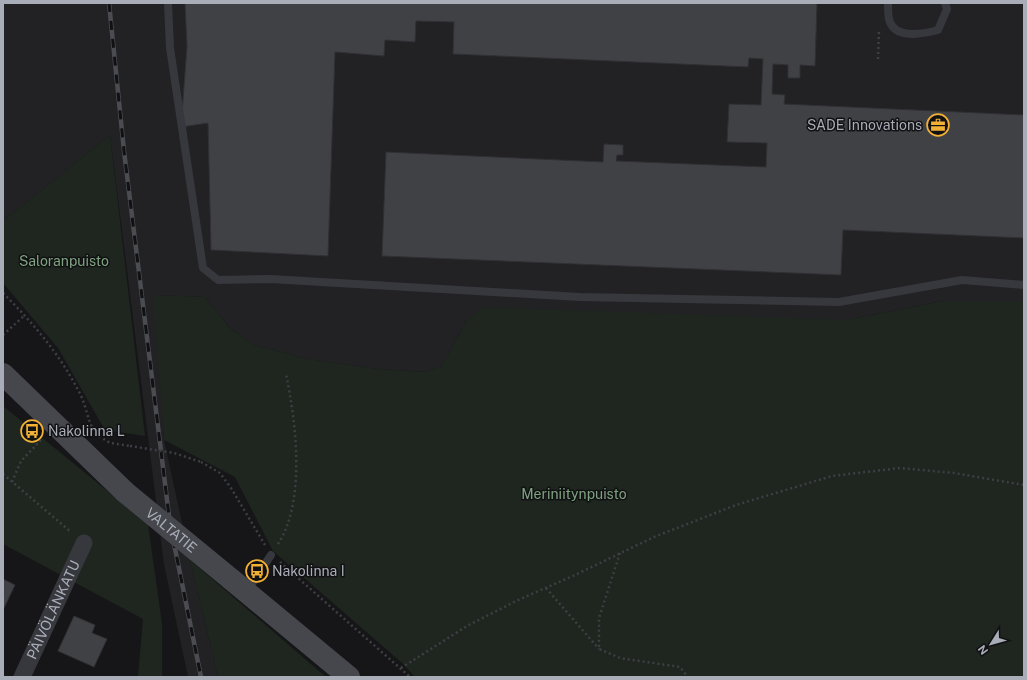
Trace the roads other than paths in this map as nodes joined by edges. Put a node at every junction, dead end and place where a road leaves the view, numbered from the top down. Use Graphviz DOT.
graph roads {
  1 [pos="168,3"];
  2 [pos="888,3"];
  3 [pos="945,3"];
  4 [pos="1024,285"];
  5 [pos="3,374"];
  6 [pos="84,543"];
  7 [pos="271,555"];
  8 [pos="240,586"];
  9 [pos="22,677"];
  10 [pos="349,677"];
  1 -- 4 [label="lane"];
  2 -- 3 [label="lane"];
  5 -- 8 [label="main road, VALTATIE, bridge"];
  6 -- 9 [label="street, PÄIVÖLÄNKATU"];
  7 -- 8 [label="lane"];
  8 -- 10 [label="main road, VALTATIE"];
}
